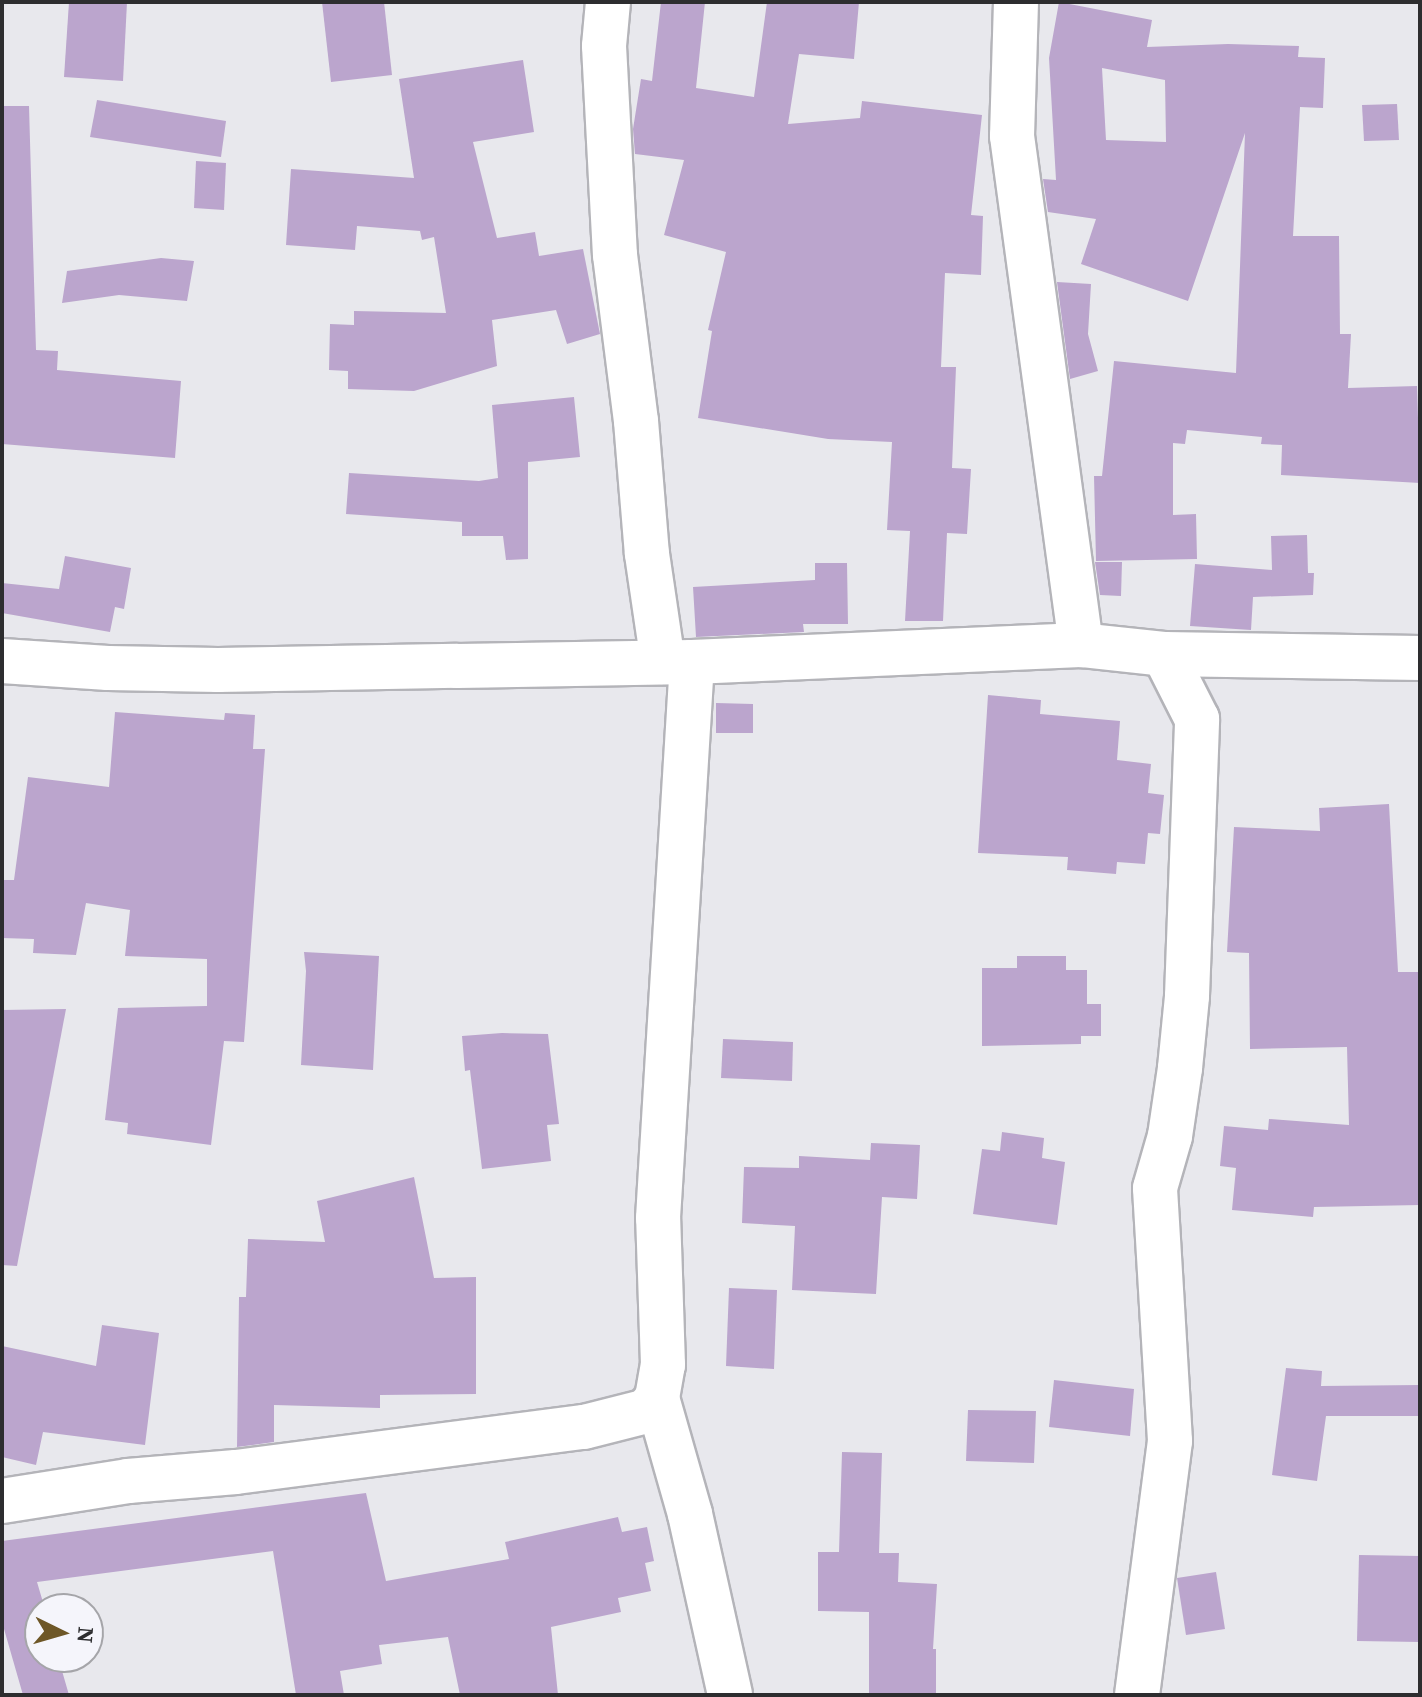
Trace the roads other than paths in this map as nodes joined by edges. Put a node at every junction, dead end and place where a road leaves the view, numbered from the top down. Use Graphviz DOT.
graph roads {
  1 [pos="608,2"];
  2 [pos="1016,2"];
  3 [pos="1081,645"];
  4 [pos="1164,654"];
  5 [pos="1242,656"];
  6 [pos="1420,658"];
  7 [pos="2,661"];
  8 [pos="678,662"];
  9 [pos="1197,719"];
  10 [pos="657,1398"];
  11 [pos="2,1501"];
  12 [pos="730,1695"];
  13 [pos="1137,1695"];
  1 -- 8 [label="street"];
  2 -- 3 [label="street"];
  3 -- 4 [label="street"];
  3 -- 8 [label="street"];
  4 -- 5 [label="street"];
  4 -- 9 [label="street"];
  5 -- 6 [label="street"];
  5 -- 9 [label="street"];
  7 -- 8 [label="street"];
  8 -- 10 [label="street"];
  9 -- 13 [label="street"];
  10 -- 11 [label="street"];
  10 -- 12 [label="street"];
}
